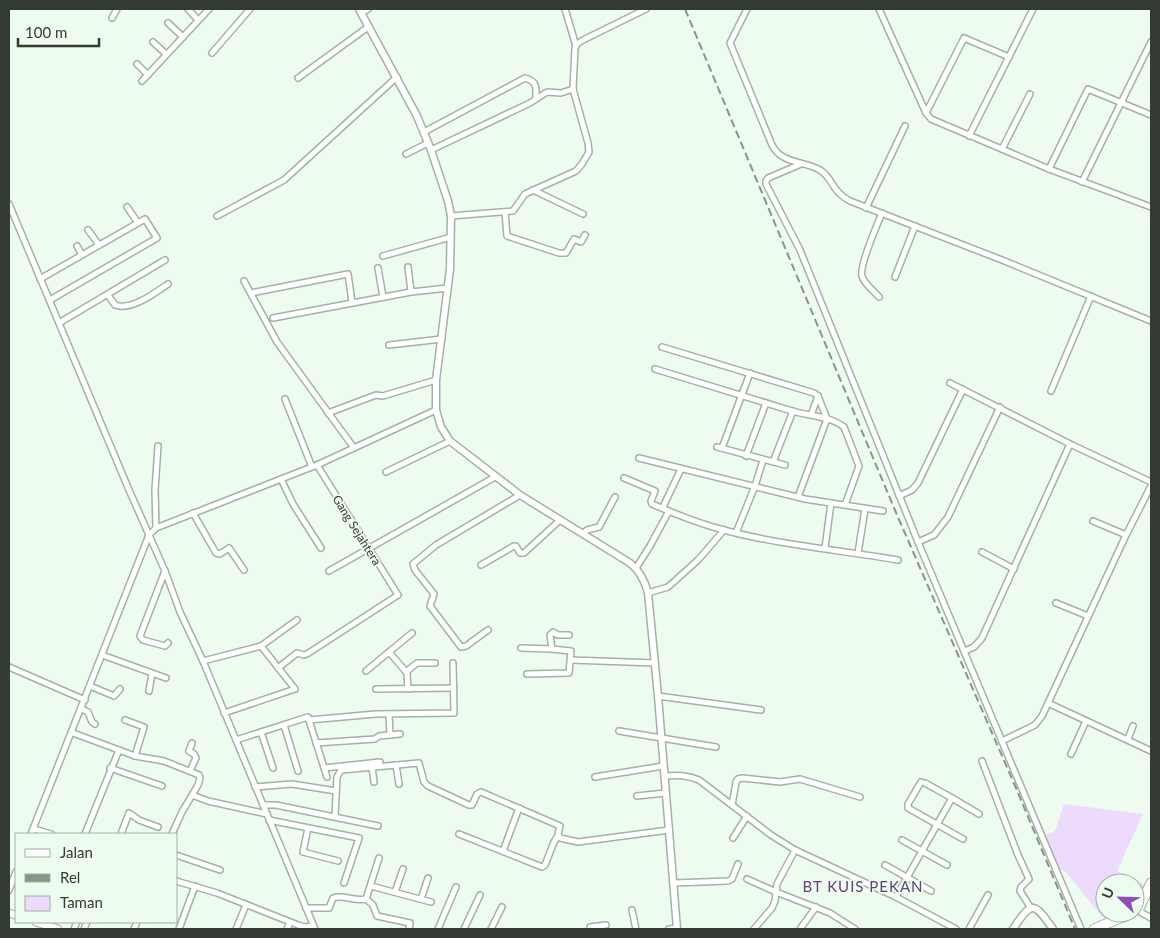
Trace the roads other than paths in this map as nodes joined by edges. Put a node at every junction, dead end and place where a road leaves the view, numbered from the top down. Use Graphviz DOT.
graph roads {
  1 [pos="117,9"];
  2 [pos="188,9"];
  3 [pos="209,9"];
  4 [pos="250,9"];
  5 [pos="368,9"];
  6 [pos="565,9"];
  7 [pos="646,9"];
  8 [pos="747,9"];
  9 [pos="879,9"];
  10 [pos="1034,9"];
  11 [pos="360,11"];
  12 [pos="112,18"];
  13 [pos="198,20"];
  14 [pos="168,23"];
  15 [pos="368,26"];
  16 [pos="183,37"];
  17 [pos="153,42"];
  18 [pos="1151,42"];
  19 [pos="576,46"];
  20 [pos="212,53"];
  21 [pos="166,54"];
  22 [pos="1009,57"];
  23 [pos="137,64"];
  24 [pos="148,75"];
  25 [pos="397,77"];
  26 [pos="298,78"];
  27 [pos="142,81"];
  28 [pos="573,89"];
  29 [pos="1030,94"];
  30 [pos="536,99"];
  31 [pos="1122,102"];
  32 [pos="926,113"];
  33 [pos="1151,115"];
  34 [pos="905,126"];
  35 [pos="424,132"];
  36 [pos="969,136"];
  37 [pos="428,143"];
  38 [pos="1002,149"];
  39 [pos="431,150"];
  40 [pos="406,154"];
  41 [pos="801,164"];
  42 [pos="1049,169"];
  43 [pos="1082,182"];
  44 [pos="533,190"];
  45 [pos="9,204"];
  46 [pos="127,206"];
  47 [pos="1151,207"];
  48 [pos="866,208"];
  49 [pos="505,212"];
  50 [pos="882,213"];
  51 [pos="583,214"];
  52 [pos="217,216"];
  53 [pos="451,216"];
  54 [pos="138,223"];
  55 [pos="915,226"];
  56 [pos="88,230"];
  57 [pos="585,234"];
  58 [pos="451,238"];
  59 [pos="99,245"];
  60 [pos="77,246"];
  61 [pos="82,255"];
  62 [pos="383,256"];
  63 [pos="165,260"];
  64 [pos="408,266"];
  65 [pos="378,268"];
  66 [pos="895,277"];
  67 [pos="40,278"];
  68 [pos="244,281"];
  69 [pos="168,284"];
  70 [pos="862,287"];
  71 [pos="448,288"];
  72 [pos="411,292"];
  73 [pos="251,293"];
  74 [pos="108,295"];
  75 [pos="1091,296"];
  76 [pos="879,297"];
  77 [pos="383,298"];
  78 [pos="50,300"];
  79 [pos="352,302"];
  80 [pos="273,318"];
  81 [pos="1151,321"];
  82 [pos="59,323"];
  83 [pos="442,339"];
  84 [pos="389,345"];
  85 [pos="662,347"];
  86 [pos="655,369"];
  87 [pos="750,373"];
  88 [pos="436,380"];
  89 [pos="950,383"];
  90 [pos="963,389"];
  91 [pos="1052,391"];
  92 [pos="741,395"];
  93 [pos="818,396"];
  94 [pos="285,399"];
  95 [pos="766,403"];
  96 [pos="1000,407"];
  97 [pos="436,410"];
  98 [pos="793,411"];
  99 [pos="328,413"];
  100 [pos="811,415"];
  101 [pos="827,419"];
  102 [pos="450,441"];
  103 [pos="1070,444"];
  104 [pos="158,446"];
  105 [pos="354,448"];
  106 [pos="746,456"];
  107 [pos="639,458"];
  108 [pos="763,460"];
  109 [pos="773,462"];
  110 [pos="784,465"];
  111 [pos="314,466"];
  112 [pos="681,469"];
  113 [pos="386,472"];
  114 [pos="495,477"];
  115 [pos="624,478"];
  116 [pos="280,479"];
  117 [pos="1151,484"];
  118 [pos="755,486"];
  119 [pos="520,495"];
  120 [pos="899,496"];
  121 [pos="614,497"];
  122 [pos="798,497"];
  123 [pos="831,503"];
  124 [pos="845,505"];
  125 [pos="663,507"];
  126 [pos="865,509"];
  127 [pos="669,511"];
  128 [pos="883,511"];
  129 [pos="193,513"];
  130 [pos="560,520"];
  131 [pos="1093,522"];
  132 [pos="156,528"];
  133 [pos="724,530"];
  134 [pos="736,532"];
  135 [pos="583,534"];
  136 [pos="149,535"];
  137 [pos="1126,535"];
  138 [pos="918,542"];
  139 [pos="321,548"];
  140 [pos="825,548"];
  141 [pos="369,550"];
  142 [pos="982,552"];
  143 [pos="858,553"];
  144 [pos="898,560"];
  145 [pos="481,565"];
  146 [pos="636,568"];
  147 [pos="1014,568"];
  148 [pos="244,570"];
  149 [pos="165,571"];
  150 [pos="329,571"];
  151 [pos="648,593"];
  152 [pos="1056,603"];
  153 [pos="1088,616"];
  154 [pos="297,620"];
  155 [pos="488,630"];
  156 [pos="412,633"];
  157 [pos="569,635"];
  158 [pos="168,643"];
  159 [pos="260,646"];
  160 [pos="521,648"];
  161 [pos="552,649"];
  162 [pos="965,651"];
  163 [pos="389,652"];
  164 [pos="102,655"];
  165 [pos="571,660"];
  166 [pos="203,661"];
  167 [pos="435,663"];
  168 [pos="453,663"];
  169 [pos="655,663"];
  170 [pos="9,667"];
  171 [pos="278,668"];
  172 [pos="366,671"];
  173 [pos="406,672"];
  174 [pos="152,674"];
  175 [pos="527,674"];
  176 [pos="166,678"];
  177 [pos="90,686"];
  178 [pos="454,688"];
  179 [pos="120,689"];
  180 [pos="408,689"];
  181 [pos="376,690"];
  182 [pos="149,692"];
  183 [pos="658,696"];
  184 [pos="85,700"];
  185 [pos="1048,704"];
  186 [pos="82,709"];
  187 [pos="760,710"];
  188 [pos="224,713"];
  189 [pos="390,714"];
  190 [pos="125,720"];
  191 [pos="309,720"];
  192 [pos="1086,721"];
  193 [pos="95,724"];
  194 [pos="284,725"];
  195 [pos="1133,726"];
  196 [pos="619,731"];
  197 [pos="73,732"];
  198 [pos="261,732"];
  199 [pos="400,734"];
  200 [pos="390,735"];
  201 [pos="662,739"];
  202 [pos="1128,739"];
  203 [pos="236,740"];
  204 [pos="1002,741"];
  205 [pos="192,743"];
  206 [pos="316,743"];
  207 [pos="716,747"];
  208 [pos="119,750"];
  209 [pos="1151,751"];
  210 [pos="1071,754"];
  211 [pos="135,756"];
  212 [pos="982,760"];
  213 [pos="380,762"];
  214 [pos="396,765"];
  215 [pos="663,766"];
  216 [pos="372,767"];
  217 [pos="110,768"];
  218 [pos="273,768"];
  219 [pos="324,768"];
  220 [pos="190,771"];
  221 [pos="298,771"];
  222 [pos="664,776"];
  223 [pos="327,777"];
  224 [pos="595,777"];
  225 [pos="374,782"];
  226 [pos="399,784"];
  227 [pos="162,786"];
  228 [pos="255,787"];
  229 [pos="336,792"];
  230 [pos="665,793"];
  231 [pos="192,795"];
  232 [pos="637,796"];
  233 [pos="860,798"];
  234 [pos="952,798"];
  235 [pos="263,805"];
  236 [pos="732,805"];
  237 [pos="519,808"];
  238 [pos="979,814"];
  239 [pos="335,816"];
  240 [pos="747,816"];
  241 [pos="268,817"];
  242 [pos="936,825"];
  243 [pos="378,826"];
  244 [pos="158,827"];
  245 [pos="308,828"];
  246 [pos="668,830"];
  247 [pos="33,831"];
  248 [pos="85,833"];
  249 [pos="121,833"];
  250 [pos="172,833"];
  251 [pos="459,834"];
  252 [pos="558,836"];
  253 [pos="733,838"];
  254 [pos="963,839"];
  255 [pos="902,840"];
  256 [pos="795,850"];
  257 [pos="503,851"];
  258 [pos="921,851"];
  259 [pos="178,856"];
  260 [pos="379,858"];
  261 [pos="338,861"];
  262 [pos="738,864"];
  263 [pos="885,865"];
  264 [pos="948,865"];
  265 [pos="403,869"];
  266 [pos="220,870"];
  267 [pos="15,875"];
  268 [pos="907,876"];
  269 [pos="428,878"];
  270 [pos="748,879"];
  271 [pos="178,882"];
  272 [pos="344,883"];
  273 [pos="674,883"];
  274 [pos="195,886"];
  275 [pos="371,886"];
  276 [pos="456,886"];
  277 [pos="9,890"];
  278 [pos="931,891"];
  279 [pos="394,892"];
  280 [pos="776,892"];
  281 [pos="480,895"];
  282 [pos="988,895"];
  283 [pos="896,897"];
  284 [pos="366,899"];
  285 [pos="421,899"];
  286 [pos="431,902"];
  287 [pos="246,905"];
  288 [pos="502,907"];
  289 [pos="816,907"];
  290 [pos="306,908"];
  291 [pos="1031,908"];
  292 [pos="632,910"];
  293 [pos="290,922"];
  294 [pos="1107,923"];
  295 [pos="51,924"];
  296 [pos="606,925"];
  297 [pos="314,928"];
  298 [pos="676,928"];
  299 [pos="58,929"];
  300 [pos="179,929"];
  301 [pos="236,929"];
  302 [pos="287,929"];
  303 [pos="408,929"];
  304 [pos="438,929"];
  305 [pos="464,929"];
  306 [pos="492,929"];
  307 [pos="590,929"];
  308 [pos="636,929"];
  309 [pos="669,929"];
  310 [pos="754,929"];
  311 [pos="800,929"];
  312 [pos="855,929"];
  313 [pos="956,929"];
  314 [pos="969,929"];
  315 [pos="1013,929"];
  316 [pos="1053,929"];
  317 [pos="1081,929"];
  318 [pos="1094,929"];
  1 -- 12 [label="street"];
  2 -- 13 [label="street"];
  3 -- 13 [label="street"];
  4 -- 20 [label="street"];
  5 -- 11 [label="street"];
  6 -- 19 [label="street"];
  7 -- 19 [label="street"];
  8 -- 41 [label="street"];
  9 -- 32 [label="street"];
  10 -- 22 [label="street"];
  11 -- 15 [label="street"];
  13 -- 16 [label="street"];
  14 -- 16 [label="street"];
  15 -- 25 [label="street"];
  15 -- 26 [label="street"];
  16 -- 21 [label="street"];
  17 -- 21 [label="street"];
  18 -- 31 [label="street"];
  19 -- 28 [label="street"];
  21 -- 24 [label="street"];
  22 -- 32 [label="street"];
  22 -- 36 [label="street"];
  23 -- 24 [label="street"];
  24 -- 27 [label="street"];
  25 -- 35 [label="street"];
  25 -- 52 [label="street"];
  28 -- 30 [label="street"];
  28 -- 44 [label="street"];
  29 -- 38 [label="street"];
  30 -- 35 [label="street"];
  30 -- 39 [label="street"];
  31 -- 33 [label="street"];
  31 -- 42 [label="street"];
  31 -- 43 [label="street"];
  32 -- 36 [label="street"];
  34 -- 48 [label="street"];
  35 -- 37 [label="street"];
  36 -- 38 [label="street"];
  37 -- 39 [label="street"];
  37 -- 40 [label="street"];
  38 -- 42 [label="street"];
  39 -- 53 [label="street"];
  41 -- 48 [label="street"];
  41 -- 120 [label="street"];
  42 -- 43 [label="street"];
  43 -- 47 [label="street"];
  44 -- 49 [label="street"];
  44 -- 51 [label="street"];
  45 -- 67 [label="street"];
  46 -- 54 [label="street"];
  48 -- 50 [label="street"];
  49 -- 53 [label="street"];
  49 -- 57 [label="street"];
  50 -- 55 [label="street"];
  50 -- 70 [label="street"];
  50 -- 76 [label="street"];
  53 -- 58 [label="street"];
  54 -- 59 [label="street"];
  54 -- 78 [label="street"];
  55 -- 66 [label="street"];
  55 -- 75 [label="street"];
  56 -- 59 [label="street"];
  58 -- 62 [label="street"];
  58 -- 71 [label="street"];
  59 -- 61 [label="street"];
  60 -- 61 [label="street"];
  61 -- 67 [label="street"];
  63 -- 74 [label="street"];
  64 -- 72 [label="street"];
  65 -- 77 [label="street"];
  67 -- 78 [label="street"];
  68 -- 73 [label="street"];
  69 -- 74 [label="street"];
  71 -- 72 [label="street"];
  71 -- 83 [label="street"];
  72 -- 77 [label="street"];
  73 -- 79 [label="street"];
  73 -- 99 [label="street"];
  74 -- 82 [label="street"];
  75 -- 81 [label="street"];
  75 -- 91 [label="street"];
  77 -- 79 [label="street"];
  78 -- 82 [label="street"];
  79 -- 80 [label="street"];
  82 -- 136 [label="street"];
  83 -- 84 [label="street"];
  83 -- 88 [label="street"];
  85 -- 87 [label="street"];
  86 -- 92 [label="street"];
  87 -- 92 [label="street"];
  87 -- 93 [label="street"];
  88 -- 97 [label="street"];
  88 -- 99 [label="street"];
  89 -- 90 [label="street"];
  90 -- 96 [label="street"];
  90 -- 120 [label="street"];
  92 -- 95 [label="street"];
  92 -- 106 [label="street"];
  93 -- 100 [label="street"];
  93 -- 101 [label="street"];
  94 -- 111 [label="street, Gang Sejahtera"];
  95 -- 98 [label="street"];
  95 -- 106 [label="street"];
  96 -- 103 [label="street"];
  96 -- 138 [label="street"];
  97 -- 102 [label="street"];
  97 -- 105 [label="street"];
  98 -- 100 [label="street"];
  98 -- 109 [label="street"];
  99 -- 105 [label="street"];
  100 -- 101 [label="street"];
  101 -- 122 [label="street"];
  101 -- 124 [label="street"];
  102 -- 113 [label="street"];
  102 -- 114 [label="street"];
  103 -- 117 [label="street"];
  103 -- 147 [label="street"];
  104 -- 132 [label="street"];
  105 -- 111 [label="street"];
  106 -- 108 [label="street"];
  107 -- 112 [label="street"];
  108 -- 109 [label="street"];
  108 -- 118 [label="street"];
  109 -- 110 [label="street"];
  111 -- 116 [label="street"];
  111 -- 141 [label="street, Gang Sejahtera"];
  112 -- 118 [label="street"];
  112 -- 125 [label="street"];
  114 -- 119 [label="street"];
  114 -- 141 [label="street"];
  115 -- 125 [label="street"];
  116 -- 129 [label="street"];
  116 -- 139 [label="street"];
  117 -- 137 [label="street"];
  118 -- 122 [label="street"];
  118 -- 134 [label="street"];
  119 -- 130 [label="street"];
  119 -- 155 [label="street"];
  120 -- 138 [label="street"];
  121 -- 135 [label="street"];
  122 -- 123 [label="street"];
  123 -- 124 [label="street"];
  123 -- 140 [label="street"];
  124 -- 126 [label="street"];
  125 -- 127 [label="street"];
  126 -- 128 [label="street"];
  126 -- 143 [label="street"];
  127 -- 133 [label="street"];
  127 -- 146 [label="street"];
  129 -- 132 [label="street"];
  129 -- 148 [label="street"];
  130 -- 135 [label="street"];
  130 -- 145 [label="street"];
  131 -- 137 [label="street"];
  132 -- 136 [label="street"];
  133 -- 134 [label="street"];
  133 -- 151 [label="street"];
  134 -- 140 [label="street"];
  135 -- 146 [label="street"];
  136 -- 149 [label="street"];
  136 -- 164 [label="street"];
  137 -- 153 [label="street"];
  138 -- 162 [label="street"];
  140 -- 143 [label="street"];
  141 -- 150 [label="street"];
  141 -- 171 [label="street, Gang Sejahtera"];
  142 -- 147 [label="street"];
  143 -- 144 [label="street"];
  146 -- 151 [label="street"];
  147 -- 162 [label="street"];
  149 -- 158 [label="street"];
  149 -- 166 [label="street"];
  151 -- 169 [label="street"];
  152 -- 153 [label="street"];
  153 -- 185 [label="street"];
  154 -- 159 [label="street"];
  156 -- 163 [label="street"];
  157 -- 161 [label="street"];
  159 -- 166 [label="street"];
  159 -- 171 [label="street"];
  160 -- 161 [label="street"];
  161 -- 165 [label="street"];
  162 -- 204 [label="street"];
  163 -- 172 [label="street"];
  163 -- 173 [label="street"];
  164 -- 174 [label="street"];
  164 -- 177 [label="street"];
  165 -- 169 [label="street"];
  165 -- 175 [label="street"];
  166 -- 188 [label="street"];
  167 -- 173 [label="street"];
  168 -- 178 [label="street"];
  169 -- 183 [label="street"];
  170 -- 184 [label="street"];
  171 -- 188 [label="street"];
  173 -- 180 [label="street"];
  174 -- 176 [label="street"];
  174 -- 182 [label="street"];
  177 -- 179 [label="street"];
  177 -- 184 [label="street"];
  178 -- 180 [label="street"];
  178 -- 189 [label="street"];
  180 -- 181 [label="street"];
  183 -- 187 [label="street"];
  183 -- 201 [label="street"];
  184 -- 186 [label="street"];
  185 -- 192 [label="street"];
  185 -- 204 [label="street"];
  186 -- 193 [label="street"];
  186 -- 197 [label="street"];
  188 -- 203 [label="street"];
  189 -- 191 [label="street"];
  189 -- 200 [label="street"];
  190 -- 211 [label="street"];
  191 -- 194 [label="street"];
  191 -- 206 [label="street"];
  192 -- 202 [label="street"];
  192 -- 210 [label="street"];
  194 -- 198 [label="street"];
  194 -- 221 [label="street"];
  195 -- 202 [label="street"];
  196 -- 201 [label="street"];
  197 -- 208 [label="street"];
  197 -- 247 [label="street"];
  198 -- 203 [label="street"];
  198 -- 218 [label="street"];
  199 -- 200 [label="street"];
  200 -- 206 [label="street"];
  201 -- 207 [label="street"];
  201 -- 215 [label="street"];
  202 -- 209 [label="street"];
  203 -- 228 [label="street"];
  204 -- 317 [label="street"];
  205 -- 220 [label="street"];
  206 -- 219 [label="street"];
  208 -- 211 [label="street"];
  208 -- 217 [label="street"];
  211 -- 220 [label="street"];
  212 -- 291 [label="street"];
  213 -- 219 [label="street"];
  214 -- 216 [label="street"];
  214 -- 226 [label="street"];
  214 -- 237 [label="street"];
  215 -- 222 [label="street"];
  215 -- 224 [label="street"];
  216 -- 225 [label="street"];
  216 -- 229 [label="street"];
  217 -- 227 [label="street"];
  217 -- 248 [label="street"];
  219 -- 223 [label="street"];
  220 -- 231 [label="street"];
  222 -- 230 [label="street"];
  222 -- 236 [label="street"];
  228 -- 229 [label="street"];
  228 -- 235 [label="street"];
  229 -- 239 [label="street"];
  230 -- 232 [label="street"];
  230 -- 246 [label="street"];
  231 -- 241 [label="street"];
  231 -- 250 [label="street"];
  233 -- 236 [label="street"];
  234 -- 238 [label="street"];
  234 -- 242 [label="street"];
  234 -- 242 [label="street"];
  235 -- 239 [label="street"];
  235 -- 241 [label="street"];
  236 -- 240 [label="street"];
  237 -- 252 [label="street"];
  237 -- 257 [label="street"];
  239 -- 243 [label="street"];
  240 -- 253 [label="street"];
  240 -- 256 [label="street"];
  241 -- 245 [label="street"];
  241 -- 290 [label="street"];
  242 -- 254 [label="street"];
  242 -- 258 [label="street"];
  244 -- 249 [label="street"];
  245 -- 261 [label="street"];
  245 -- 272 [label="street"];
  246 -- 252 [label="street"];
  246 -- 273 [label="street"];
  251 -- 257 [label="street"];
  252 -- 257 [label="street"];
  255 -- 258 [label="street"];
  256 -- 280 [label="street"];
  256 -- 283 [label="street"];
  258 -- 264 [label="street"];
  258 -- 268 [label="street"];
  259 -- 266 [label="street"];
  260 -- 275 [label="street"];
  262 -- 273 [label="street"];
  263 -- 268 [label="street"];
  265 -- 279 [label="street"];
  267 -- 277 [label="street"];
  268 -- 278 [label="street"];
  268 -- 283 [label="street"];
  269 -- 285 [label="street"];
  270 -- 280 [label="street"];
  271 -- 274 [label="street"];
  273 -- 298 [label="street"];
  274 -- 287 [label="street"];
  274 -- 300 [label="street"];
  275 -- 279 [label="street"];
  275 -- 284 [label="street"];
  276 -- 304 [label="street"];
  279 -- 285 [label="street"];
  280 -- 289 [label="street"];
  280 -- 310 [label="street"];
  281 -- 305 [label="street"];
  282 -- 314 [label="street"];
  283 -- 313 [label="street"];
  284 -- 290 [label="street"];
  284 -- 303 [label="street"];
  285 -- 286 [label="street"];
  287 -- 293 [label="street"];
  287 -- 301 [label="street"];
  288 -- 306 [label="street"];
  289 -- 311 [label="street"];
  289 -- 312 [label="street"];
  290 -- 297 [label="street"];
  291 -- 315 [label="street"];
  291 -- 316 [label="street"];
  292 -- 308 [label="street"];
  293 -- 297 [label="street"];
  293 -- 302 [label="street"];
  294 -- 318 [label="highway"];
  295 -- 299 [label="main road"];
  296 -- 307 [label="street"];
  298 -- 309 [label="street"];
}
